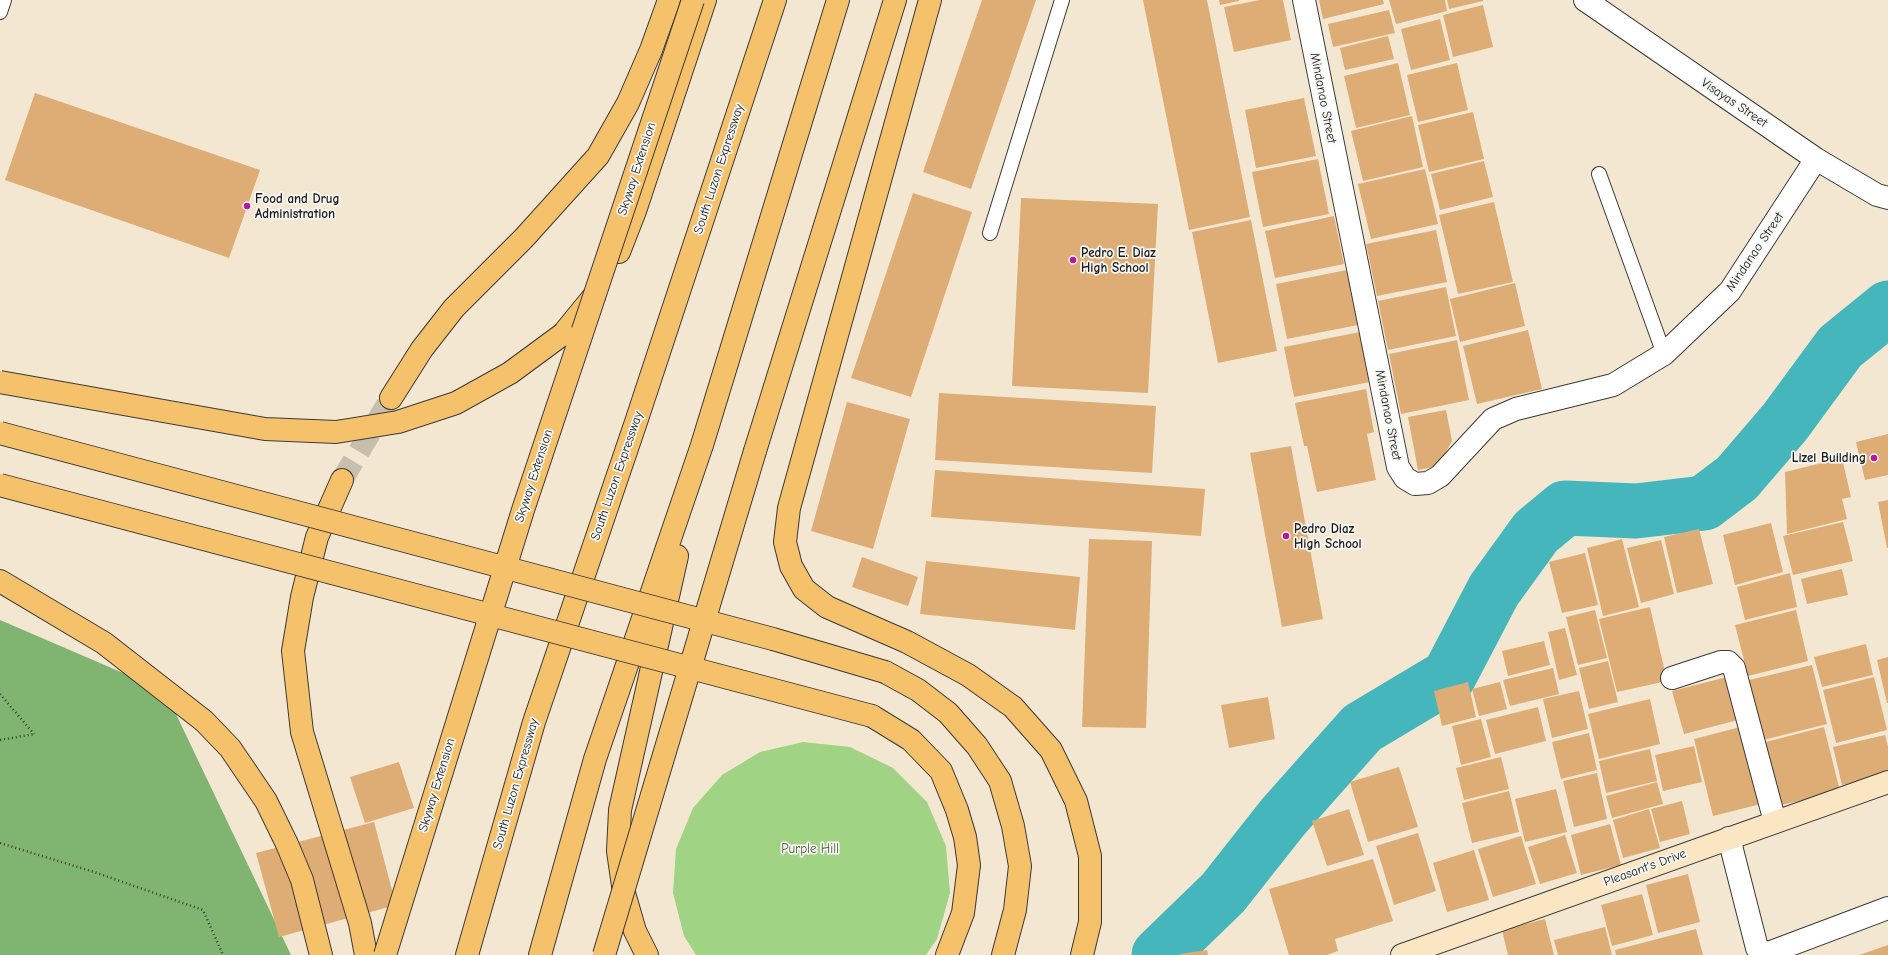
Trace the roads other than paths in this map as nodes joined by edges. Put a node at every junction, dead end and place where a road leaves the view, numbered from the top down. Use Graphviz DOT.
graph roads {
  1 [pos="4,0"];
  2 [pos="669,0"];
  3 [pos="693,0"];
  4 [pos="704,0"];
  5 [pos="775,0"];
  6 [pos="838,0"];
  7 [pos="895,0"];
  8 [pos="930,0"];
  9 [pos="1062,0"];
  10 [pos="1304,0"];
  11 [pos="1585,0"];
  12 [pos="0,12"];
  13 [pos="1816,159"];
  14 [pos="1599,174"];
  15 [pos="1888,198"];
  16 [pos="990,233"];
  17 [pos="1664,354"];
  18 [pos="0,382"];
  19 [pos="391,398"];
  20 [pos="0,433"];
  21 [pos="702,445"];
  22 [pos="342,480"];
  23 [pos="0,485"];
  24 [pos="0,581"];
  25 [pos="1672,678"];
  26 [pos="1888,782"];
  27 [pos="1774,822"];
  28 [pos="1729,838"];
  29 [pos="1888,908"];
  30 [pos="321,955"];
  31 [pos="366,955"];
  32 [pos="385,955"];
  33 [pos="467,955"];
  34 [pos="540,955"];
  35 [pos="604,955"];
  36 [pos="647,955"];
  37 [pos="947,955"];
  38 [pos="1002,955"];
  39 [pos="1082,955"];
  40 [pos="1402,955"];
  1 -- 12 [label="lane"];
  2 -- 19 [label="highway"];
  3 -- 32 [label="highway, Skyway Extension, bridge"];
  4 -- 18 [label="highway, bridge"];
  5 -- 33 [label="highway, South Luzon Expressway"];
  6 -- 21 [label="highway"];
  7 -- 35 [label="highway, bridge"];
  8 -- 39 [label="highway"];
  9 -- 16 [label="lane"];
  10 -- 17 [label="street, Mindanao Street"];
  11 -- 13 [label="street, Visayas Street"];
  13 -- 15 [label="street, Visayas Street"];
  13 -- 17 [label="street, Mindanao Street"];
  14 -- 17 [label="lane"];
  20 -- 38 [label="highway, bridge"];
  21 -- 34 [label="highway"];
  21 -- 36 [label="highway"];
  22 -- 31 [label="highway"];
  23 -- 37 [label="highway, bridge"];
  24 -- 30 [label="highway"];
  25 -- 27 [label="street"];
  26 -- 27 [label="street, Pleasant's Drive"];
  27 -- 28 [label="street, Pleasant's Drive"];
  28 -- 29 [label="street"];
  28 -- 40 [label="street, Pleasant's Drive"];
}
